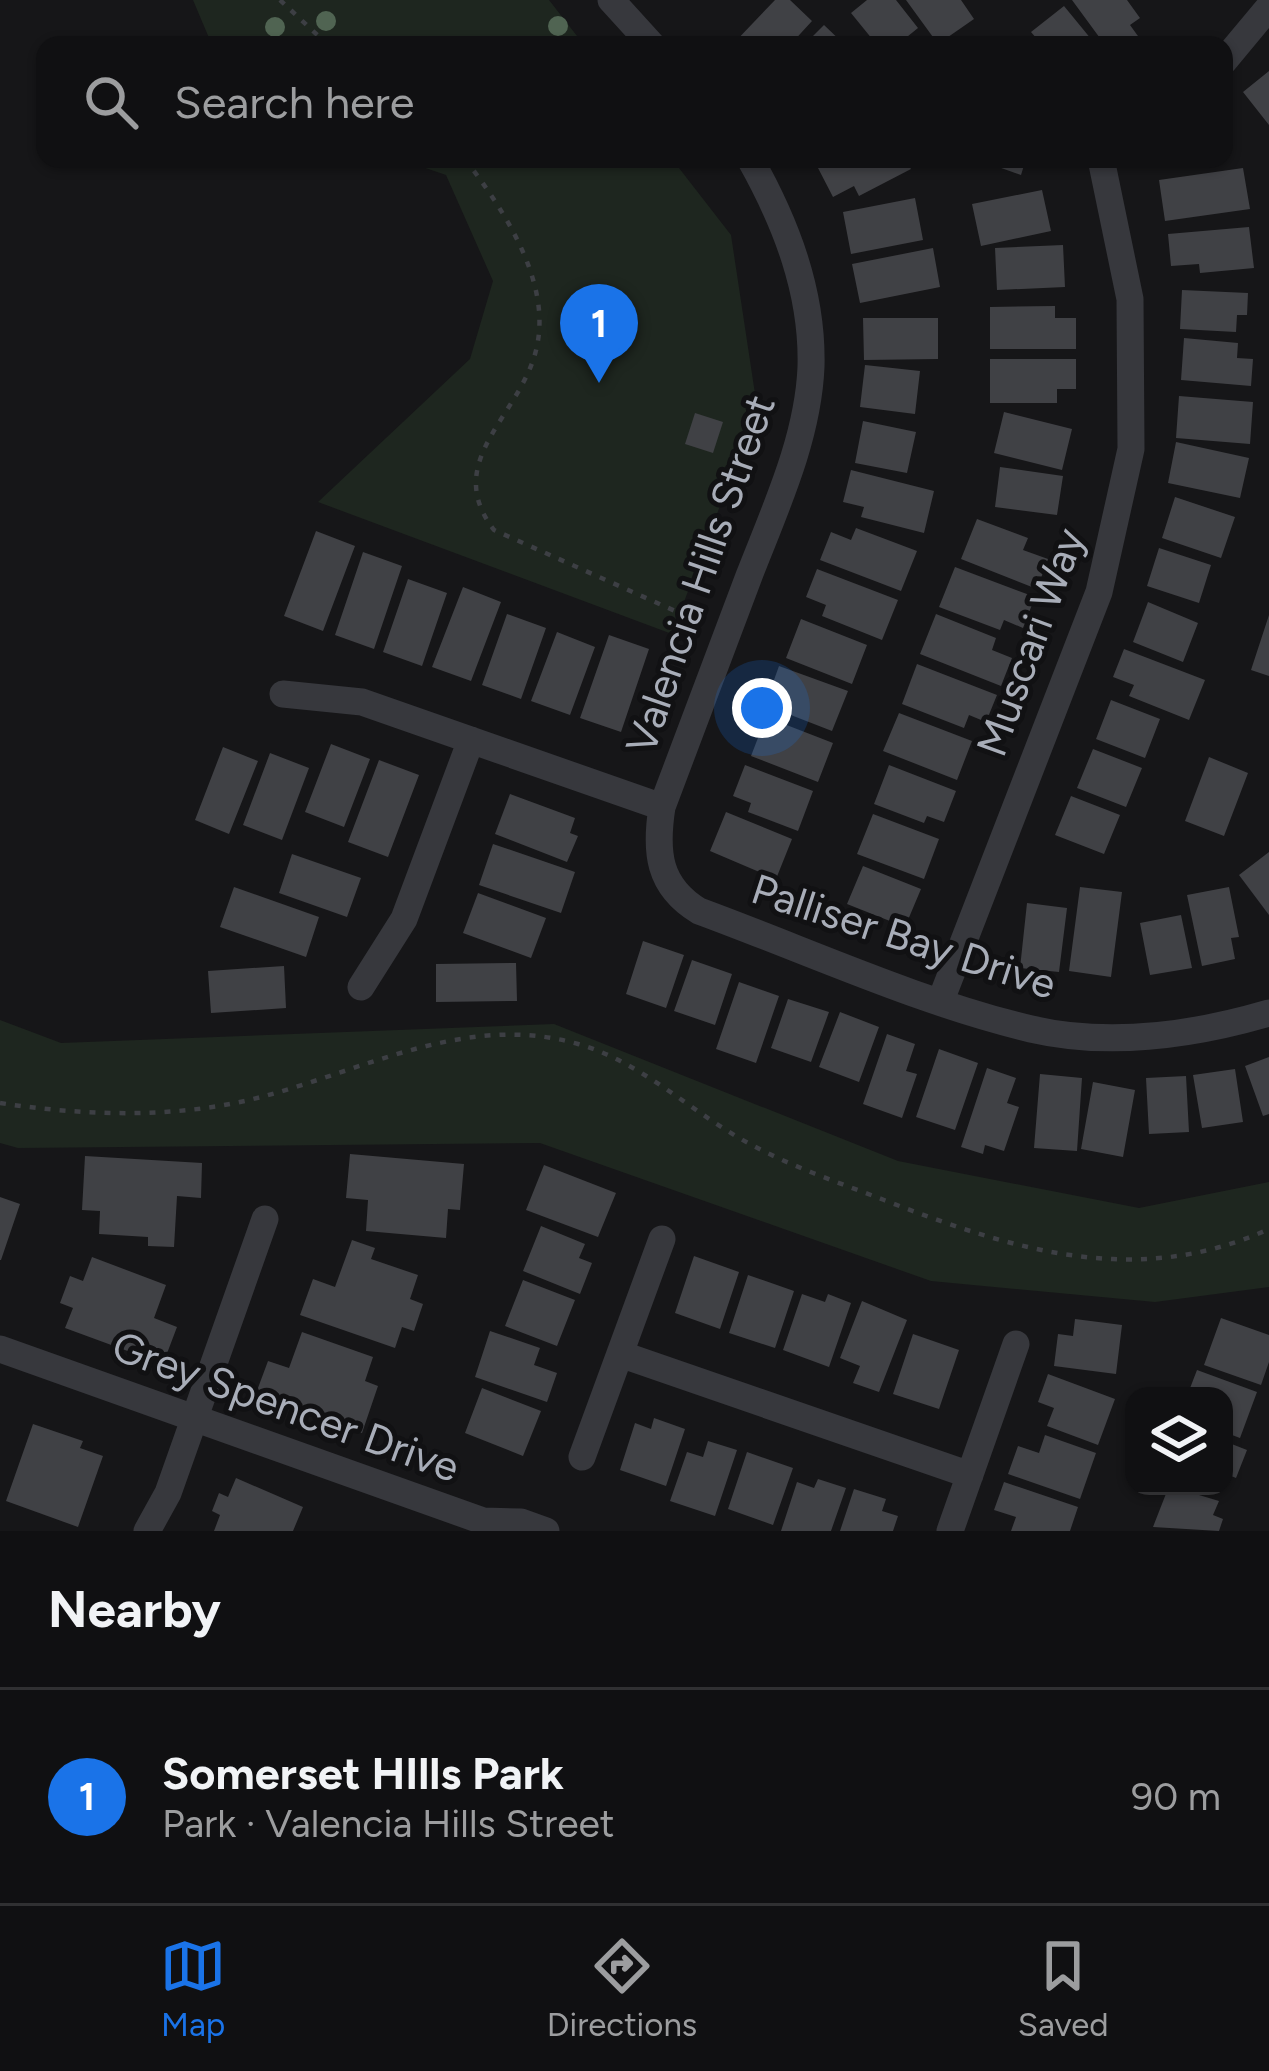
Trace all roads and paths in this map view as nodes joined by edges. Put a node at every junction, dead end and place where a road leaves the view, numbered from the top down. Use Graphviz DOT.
graph roads {
  1 [pos="280,0"];
  2 [pos="611,0"];
  3 [pos="1269,7"];
  4 [pos="318,36"];
  5 [pos="644,36"];
  6 [pos="1233,50"];
  7 [pos="471,168"];
  8 [pos="756,168"];
  9 [pos="1103,168"];
  10 [pos="693,619"];
  11 [pos="283,694"];
  12 [pos="471,740"];
  13 [pos="662,807"];
  14 [pos="666,881"];
  15 [pos="361,987"];
  16 [pos="941,1000"];
  17 [pos="1269,1013"];
  18 [pos="0,1103"];
  19 [pos="265,1219"];
  20 [pos="1269,1229"];
  21 [pos="662,1239"];
  22 [pos="1016,1344"];
  23 [pos="0,1349"];
  24 [pos="620,1354"];
  25 [pos="195,1417"];
  26 [pos="581,1457"];
  27 [pos="970,1474"];
  28 [pos="147,1531"];
  29 [pos="546,1531"];
  30 [pos="950,1531"];
  1 -- 4 [label="path"];
  2 -- 5 [label="street"];
  3 -- 6 [label="street"];
  7 -- 10 [label="path"];
  8 -- 13 [label="street, Valencia Hills Street"];
  9 -- 16 [label="street, Muscari Way"];
  11 -- 12 [label="street"];
  12 -- 13 [label="street"];
  12 -- 15 [label="street"];
  13 -- 14 [label="street, Valencia Hills Street"];
  14 -- 16 [label="street, Palliser Bay Drive"];
  16 -- 17 [label="street, Palliser Bay Drive"];
  18 -- 20 [label="path"];
  19 -- 25 [label="street"];
  21 -- 24 [label="street"];
  22 -- 27 [label="street"];
  23 -- 25 [label="street, Grey Spencer Drive"];
  24 -- 26 [label="street"];
  24 -- 27 [label="street"];
  25 -- 28 [label="street"];
  25 -- 29 [label="street, Grey Spencer Drive"];
  27 -- 30 [label="street"];
}
